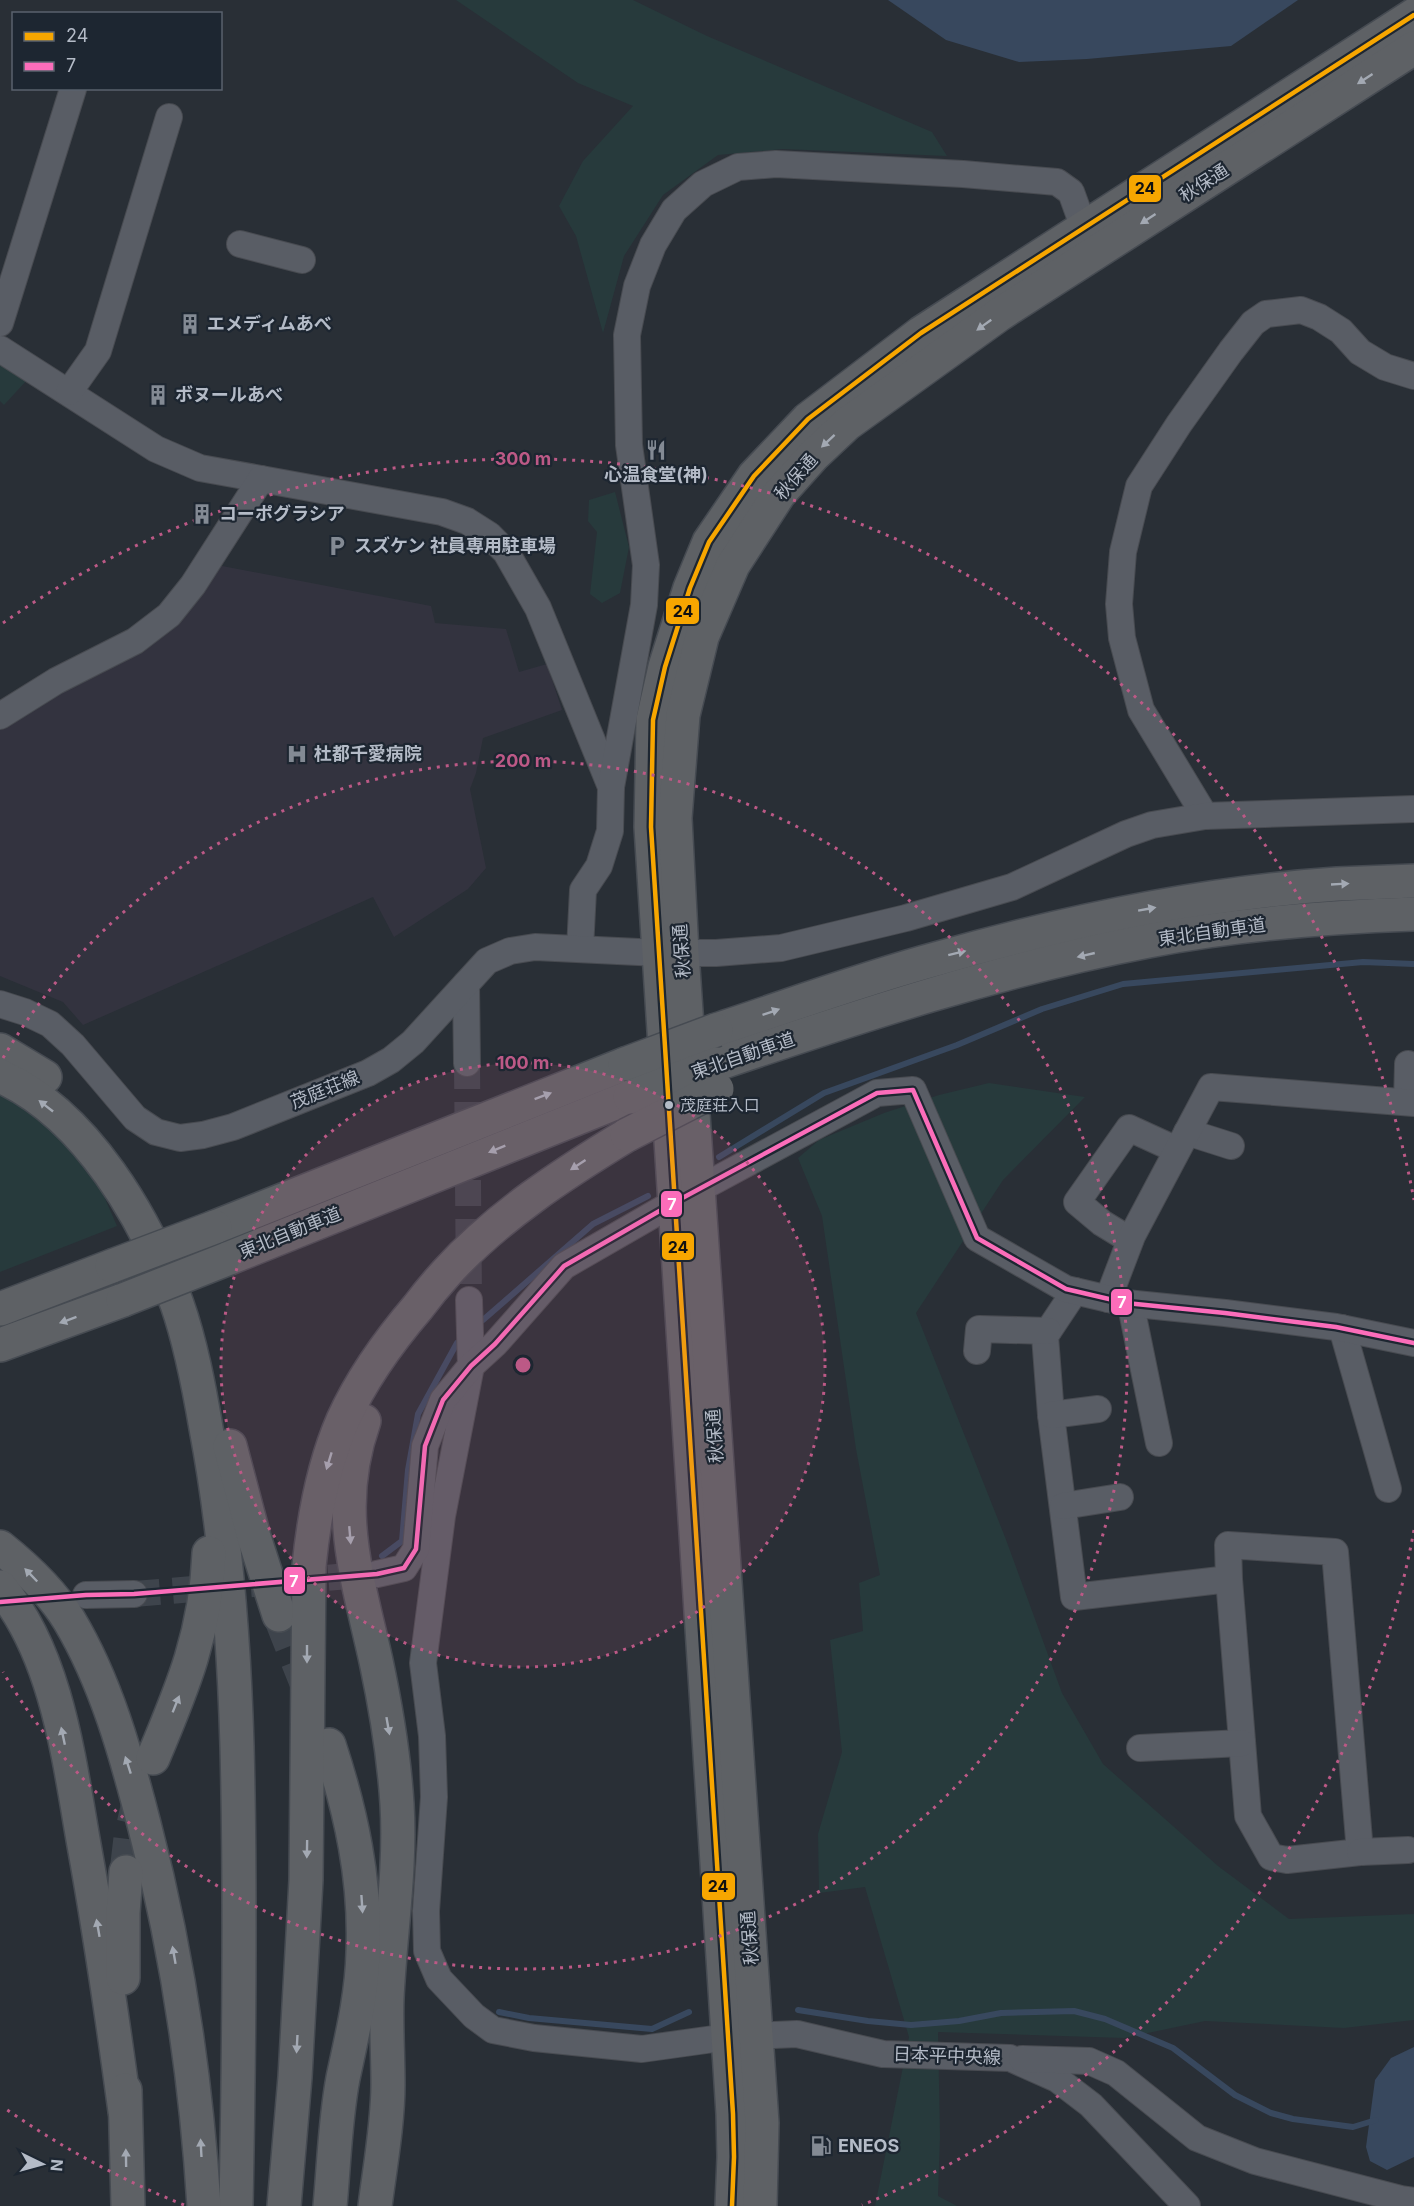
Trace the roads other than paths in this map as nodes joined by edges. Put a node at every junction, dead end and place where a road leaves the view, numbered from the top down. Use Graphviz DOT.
graph roads {
  1 [pos="1414,15"];
  2 [pos="1414,48"];
  3 [pos="73,90"];
  4 [pos="169,117"];
  5 [pos="1084,228"];
  6 [pos="240,244"];
  7 [pos="302,260"];
  8 [pos="0,323"];
  9 [pos="0,349"];
  10 [pos="1414,376"];
  11 [pos="69,392"];
  12 [pos="261,479"];
  13 [pos="0,717"];
  14 [pos="611,787"];
  15 [pos="1414,809"];
  16 [pos="1205,816"];
  17 [pos="1414,881"];
  18 [pos="1414,914"];
  19 [pos="580,949"];
  20 [pos="670,953"];
  21 [pos="466,984"];
  22 [pos="0,1004"];
  23 [pos="0,1050"];
  24 [pos="467,1063"];
  25 [pos="1408,1064"];
  26 [pos="0,1076"];
  27 [pos="717,1076"];
  28 [pos="1410,1103"];
  29 [pos="1182,1141"];
  30 [pos="1231,1146"];
  31 [pos="687,1196"];
  32 [pos="1130,1240"];
  33 [pos="110,1259"];
  34 [pos="0,1290"];
  35 [pos="1075,1291"];
  36 [pos="1108,1299"];
  37 [pos="469,1300"];
  38 [pos="420,1303"];
  39 [pos="1134,1304"];
  40 [pos="0,1309"];
  41 [pos="1342,1328"];
  42 [pos="1048,1331"];
  43 [pos="1414,1343"];
  44 [pos="0,1345"];
  45 [pos="190,1351"];
  46 [pos="977,1351"];
  47 [pos="471,1366"];
  48 [pos="219,1401"];
  49 [pos="1098,1409"];
  50 [pos="1051,1415"];
  51 [pos="1159,1443"];
  52 [pos="1388,1489"];
  53 [pos="1120,1497"];
  54 [pos="1063,1506"];
  55 [pos="0,1547"];
  56 [pos="377,1574"];
  57 [pos="1229,1579"];
  58 [pos="0,1587"];
  59 [pos="134,1594"];
  60 [pos="86,1595"];
  61 [pos="279,1615"];
  62 [pos="1242,1743"];
  63 [pos="329,1745"];
  64 [pos="1140,1748"];
  65 [pos="153,1758"];
  66 [pos="1408,1850"];
  67 [pos="1360,1852"];
  68 [pos="126,1872"];
  69 [pos="392,1923"];
  70 [pos="363,1951"];
  71 [pos="372,2018"];
  72 [pos="742,2036"];
  73 [pos="1010,2058"];
  74 [pos="343,2080"];
  75 [pos="388,2086"];
  76 [pos="125,2111"];
  77 [pos="733,2114"];
  78 [pos="1414,2201"];
  79 [pos="753,2204"];
  80 [pos="128,2206"];
  81 [pos="204,2206"];
  82 [pos="237,2206"];
  83 [pos="255,2206"];
  84 [pos="284,2206"];
  85 [pos="330,2206"];
  86 [pos="345,2206"];
  87 [pos="360,2206"];
  88 [pos="375,2206"];
  89 [pos="721,2206"];
  90 [pos="1186,2206"];
  1 -- 5 [label="highway, 秋保通"];
  2 -- 20 [label="highway, 秋保通, one-way"];
  3 -- 8 [label="street"];
  4 -- 11 [label="street"];
  5 -- 14 [label="street"];
  5 -- 20 [label="highway, 秋保通"];
  6 -- 7 [label="street"];
  9 -- 11 [label="street"];
  10 -- 16 [label="street"];
  11 -- 12 [label="street"];
  12 -- 13 [label="street"];
  12 -- 14 [label="street"];
  14 -- 19 [label="street"];
  15 -- 16 [label="street, 茂庭荘線"];
  16 -- 20 [label="street, 茂庭荘線"];
  33 -- 17 [label="highway, 東北自動車道, one-way, bridge"];
  18 -- 27 [label="highway, 東北自動車道, one-way"];
  19 -- 20 [label="street, 茂庭荘線"];
  19 -- 21 [label="street, 茂庭荘線"];
  20 -- 31 [label="highway, 秋保通"];
  21 -- 22 [label="street, 茂庭荘線"];
  21 -- 24 [label="street"];
  23 -- 48 [label="highway"];
  25 -- 28 [label="street"];
  45 -- 26 [label="highway, one-way"];
  27 -- 38 [label="highway, one-way, bridge"];
  27 -- 44 [label="highway, 東北自動車道, one-way, bridge"];
  28 -- 29 [label="street"];
  29 -- 30 [label="street"];
  29 -- 32 [label="street"];
  29 -- 32 [label="street"];
  31 -- 35 [label="street"];
  31 -- 47 [label="street"];
  31 -- 72 [label="highway, 秋保通"];
  32 -- 36 [label="street"];
  33 -- 34 [label="highway"];
  33 -- 40 [label="highway, 東北自動車道"];
  35 -- 36 [label="street"];
  35 -- 42 [label="street"];
  36 -- 39 [label="street"];
  37 -- 47 [label="street, 日本平中央線"];
  38 -- 69 [label="highway, one-way"];
  38 -- 84 [label="highway, one-way"];
  39 -- 41 [label="street"];
  39 -- 51 [label="street"];
  41 -- 43 [label="street"];
  41 -- 52 [label="street"];
  42 -- 46 [label="street"];
  42 -- 50 [label="street"];
  65 -- 45 [label="highway, one-way"];
  45 -- 82 [label="highway"];
  47 -- 56 [label="street"];
  47 -- 72 [label="street, 日本平中央線"];
  48 -- 61 [label="highway"];
  48 -- 83 [label="highway"];
  49 -- 50 [label="street"];
  50 -- 54 [label="street"];
  53 -- 54 [label="street"];
  54 -- 57 [label="street"];
  81 -- 55 [label="highway, one-way"];
  57 -- 62 [label="street"];
  57 -- 67 [label="street"];
  76 -- 58 [label="highway, one-way"];
  59 -- 60 [label="street"];
  62 -- 64 [label="street"];
  62 -- 67 [label="street"];
  63 -- 70 [label="highway, one-way"];
  66 -- 67 [label="street"];
  68 -- 76 [label="highway"];
  69 -- 71 [label="highway"];
  69 -- 75 [label="highway"];
  70 -- 71 [label="highway"];
  70 -- 74 [label="highway"];
  71 -- 74 [label="highway"];
  71 -- 75 [label="highway"];
  71 -- 86 [label="highway"];
  71 -- 87 [label="highway"];
  72 -- 73 [label="street, 日本平中央線"];
  72 -- 77 [label="highway, 秋保通"];
  72 -- 79 [label="highway, 秋保通"];
  73 -- 78 [label="street"];
  73 -- 90 [label="street, 日本平中央線"];
  74 -- 85 [label="highway"];
  75 -- 88 [label="highway"];
  80 -- 76 [label="highway, one-way"];
  77 -- 79 [label="highway, 秋保通"];
  77 -- 89 [label="highway"];
}
